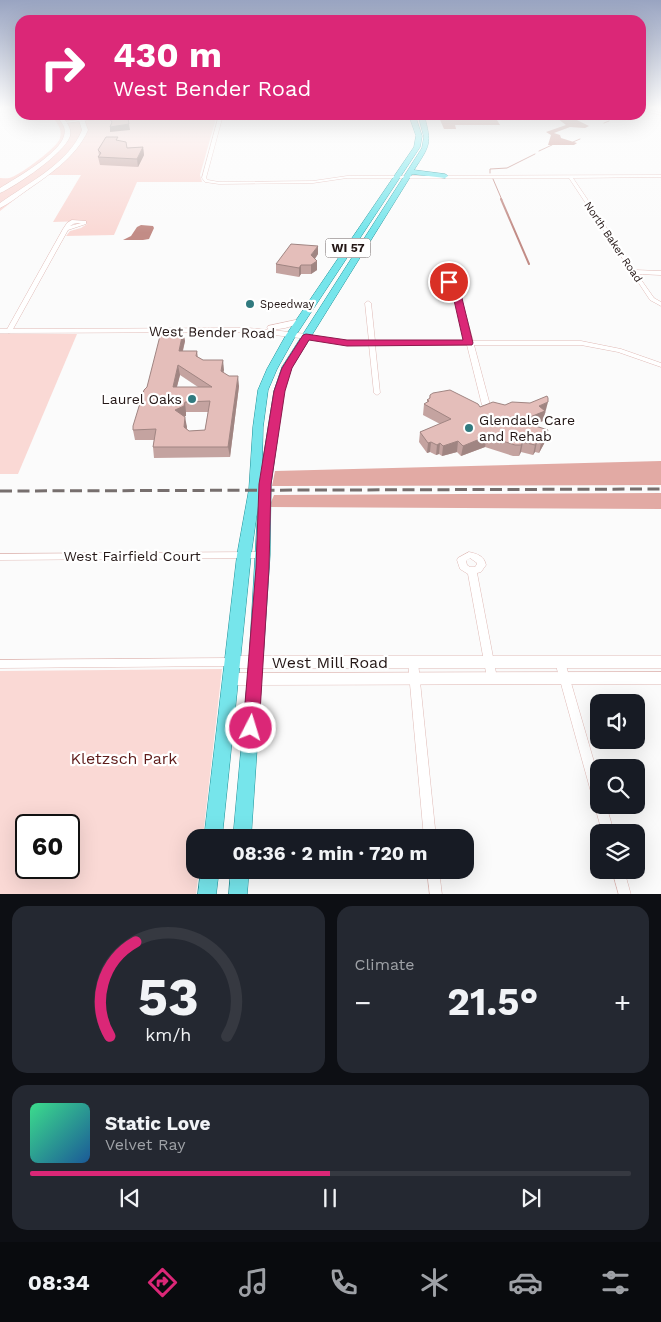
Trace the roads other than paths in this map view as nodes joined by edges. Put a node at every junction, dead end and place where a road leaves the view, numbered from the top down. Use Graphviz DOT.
graph roads {
  1 [pos="57,150"];
  2 [pos="74,150"];
  3 [pos="212,150"];
  4 [pos="415,150"];
  5 [pos="424,150"];
  6 [pos="409,174"];
  7 [pos="397,176"];
  8 [pos="445,176"];
  9 [pos="570,176"];
  10 [pos="661,176"];
  11 [pos="0,191"];
  12 [pos="382,196"];
  13 [pos="394,198"];
  14 [pos="0,206"];
  15 [pos="66,229"];
  16 [pos="633,272"];
  17 [pos="661,273"];
  18 [pos="457,297"];
  19 [pos="368,303"];
  20 [pos="661,304"];
  21 [pos="300,321"];
  22 [pos="248,330"];
  23 [pos="4,331"];
  24 [pos="291,335"];
  25 [pos="306,337"];
  26 [pos="468,343"];
  27 [pos="372,344"];
  28 [pos="661,365"];
  29 [pos="377,393"];
  30 [pos="486,405"];
  31 [pos="244,555"];
  32 [pos="263,555"];
  33 [pos="0,557"];
  34 [pos="472,571"];
  35 [pos="232,662"];
  36 [pos="256,662"];
  37 [pos="413,662"];
  38 [pos="489,662"];
  39 [pos="560,662"];
  40 [pos="661,662"];
  41 [pos="0,664"];
  42 [pos="492,678"];
  43 [pos="564,678"];
  44 [pos="661,678"];
  45 [pos="230,679"];
  46 [pos="255,679"];
  47 [pos="414,679"];
  48 [pos="590,769"];
  49 [pos="214,829"];
  50 [pos="243,829"];
  51 [pos="429,829"];
  52 [pos="209,879"];
  53 [pos="239,879"];
  54 [pos="434,879"];
  55 [pos="621,879"];
  56 [pos="207,894"];
  57 [pos="238,894"];
  58 [pos="436,894"];
  59 [pos="625,894"];
  1 -- 11 [label="street"];
  2 -- 14 [label="street"];
  3 -- 7 [label="street"];
  4 -- 7 [label="main road, WI 57"];
  5 -- 6 [label="main road, WI 57"];
  6 -- 7 [label="street"];
  6 -- 8 [label="main road"];
  6 -- 13 [label="main road, WI 57"];
  7 -- 12 [label="main road, WI 57"];
  8 -- 9 [label="street"];
  9 -- 10 [label="street"];
  9 -- 16 [label="street, North Baker Road"];
  12 -- 13 [label="main road"];
  12 -- 21 [label="main road, WI 57"];
  13 -- 25 [label="main road, WI 57"];
  15 -- 23 [label="street"];
  16 -- 17 [label="street"];
  16 -- 20 [label="street, North Baker Road"];
  18 -- 26 [label="street"];
  19 -- 27 [label="street"];
  21 -- 22 [label="street"];
  21 -- 24 [label="main road, WI 57"];
  22 -- 23 [label="street, West Bender Road"];
  22 -- 24 [label="street, West Bender Road"];
  24 -- 25 [label="street, West Bender Road"];
  24 -- 31 [label="main road, WI 57"];
  25 -- 27 [label="street, West Bender Road"];
  25 -- 32 [label="main road, WI 57"];
  26 -- 27 [label="street, West Bender Road"];
  26 -- 28 [label="street, West Bender Road"];
  26 -- 30 [label="street"];
  27 -- 29 [label="street"];
  31 -- 32 [label="street, West Fairfield Court"];
  31 -- 33 [label="street, West Fairfield Court"];
  31 -- 35 [label="main road, WI 57"];
  32 -- 36 [label="main road, WI 57"];
  34 -- 38 [label="street"];
  35 -- 36 [label="street, West Mill Road"];
  35 -- 41 [label="street, West Mill Road"];
  35 -- 45 [label="main road, WI 57"];
  36 -- 37 [label="street, West Mill Road"];
  36 -- 46 [label="main road, WI 57"];
  37 -- 38 [label="street, West Mill Road"];
  37 -- 47 [label="street"];
  38 -- 39 [label="street, West Mill Road"];
  38 -- 42 [label="street"];
  39 -- 40 [label="street, West Mill Road"];
  39 -- 43 [label="street"];
  42 -- 43 [label="street, West Mill Road"];
  42 -- 47 [label="street, West Mill Road"];
  43 -- 44 [label="street, West Mill Road"];
  43 -- 48 [label="street"];
  45 -- 46 [label="street, West Mill Road"];
  45 -- 49 [label="main road, WI 57"];
  46 -- 47 [label="street, West Mill Road"];
  46 -- 50 [label="main road, WI 57"];
  47 -- 51 [label="street"];
  52 -- 56 [label="main road"];
  53 -- 57 [label="main road"];
  54 -- 58 [label="street"];
  55 -- 59 [label="street"];
}
